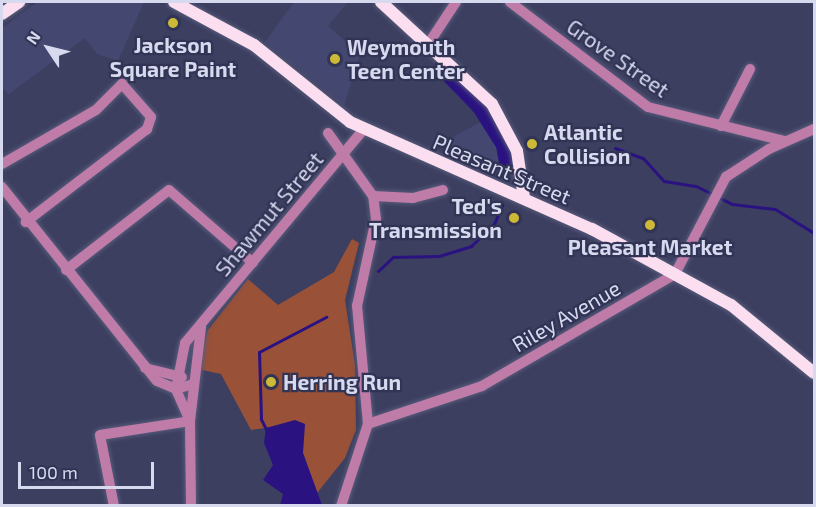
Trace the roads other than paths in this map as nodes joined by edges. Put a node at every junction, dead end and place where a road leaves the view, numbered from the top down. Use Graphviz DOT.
graph roads {
  1 [pos="19,2"];
  2 [pos="174,2"];
  3 [pos="381,2"];
  4 [pos="456,2"];
  5 [pos="510,2"];
  6 [pos="2,14"];
  7 [pos="429,43"];
  8 [pos="750,69"];
  9 [pos="721,126"];
  10 [pos="364,129"];
  11 [pos="814,129"];
  12 [pos="328,133"];
  13 [pos="784,141"];
  14 [pos="341,158"];
  15 [pos="2,164"];
  16 [pos="2,187"];
  17 [pos="443,190"];
  18 [pos="373,196"];
  19 [pos="525,198"];
  20 [pos="26,222"];
  21 [pos="253,263"];
  22 [pos="66,270"];
  23 [pos="675,274"];
  24 [pos="202,323"];
  25 [pos="814,373"];
  26 [pos="176,381"];
  27 [pos="193,384"];
  28 [pos="190,421"];
  29 [pos="368,424"];
  30 [pos="114,506"];
  31 [pos="191,506"];
  32 [pos="341,506"];
  1 -- 6 [label="main road"];
  2 -- 10 [label="main road, Pleasant Street"];
  3 -- 7 [label="main road"];
  4 -- 7 [label="street"];
  5 -- 9 [label="street, Grove Street"];
  7 -- 19 [label="main road"];
  8 -- 9 [label="street"];
  9 -- 13 [label="street, Grove Street"];
  10 -- 14 [label="street, Shawmut Street"];
  10 -- 19 [label="main road, Pleasant Street"];
  11 -- 13 [label="street"];
  12 -- 14 [label="street"];
  13 -- 23 [label="street"];
  14 -- 18 [label="street"];
  14 -- 21 [label="street, Shawmut Street"];
  15 -- 20 [label="street"];
  16 -- 20 [label="street"];
  17 -- 18 [label="street"];
  18 -- 29 [label="street"];
  19 -- 23 [label="main road, Pleasant Street"];
  20 -- 22 [label="street"];
  21 -- 22 [label="street"];
  21 -- 24 [label="street, Shawmut Street"];
  22 -- 26 [label="street"];
  23 -- 25 [label="main road, Pleasant Street"];
  23 -- 29 [label="street, Riley Avenue"];
  24 -- 26 [label="street, Shawmut Street"];
  24 -- 27 [label="street"];
  26 -- 27 [label="street"];
  26 -- 28 [label="street"];
  27 -- 28 [label="street"];
  28 -- 30 [label="street"];
  28 -- 31 [label="street"];
  29 -- 32 [label="street"];
}
